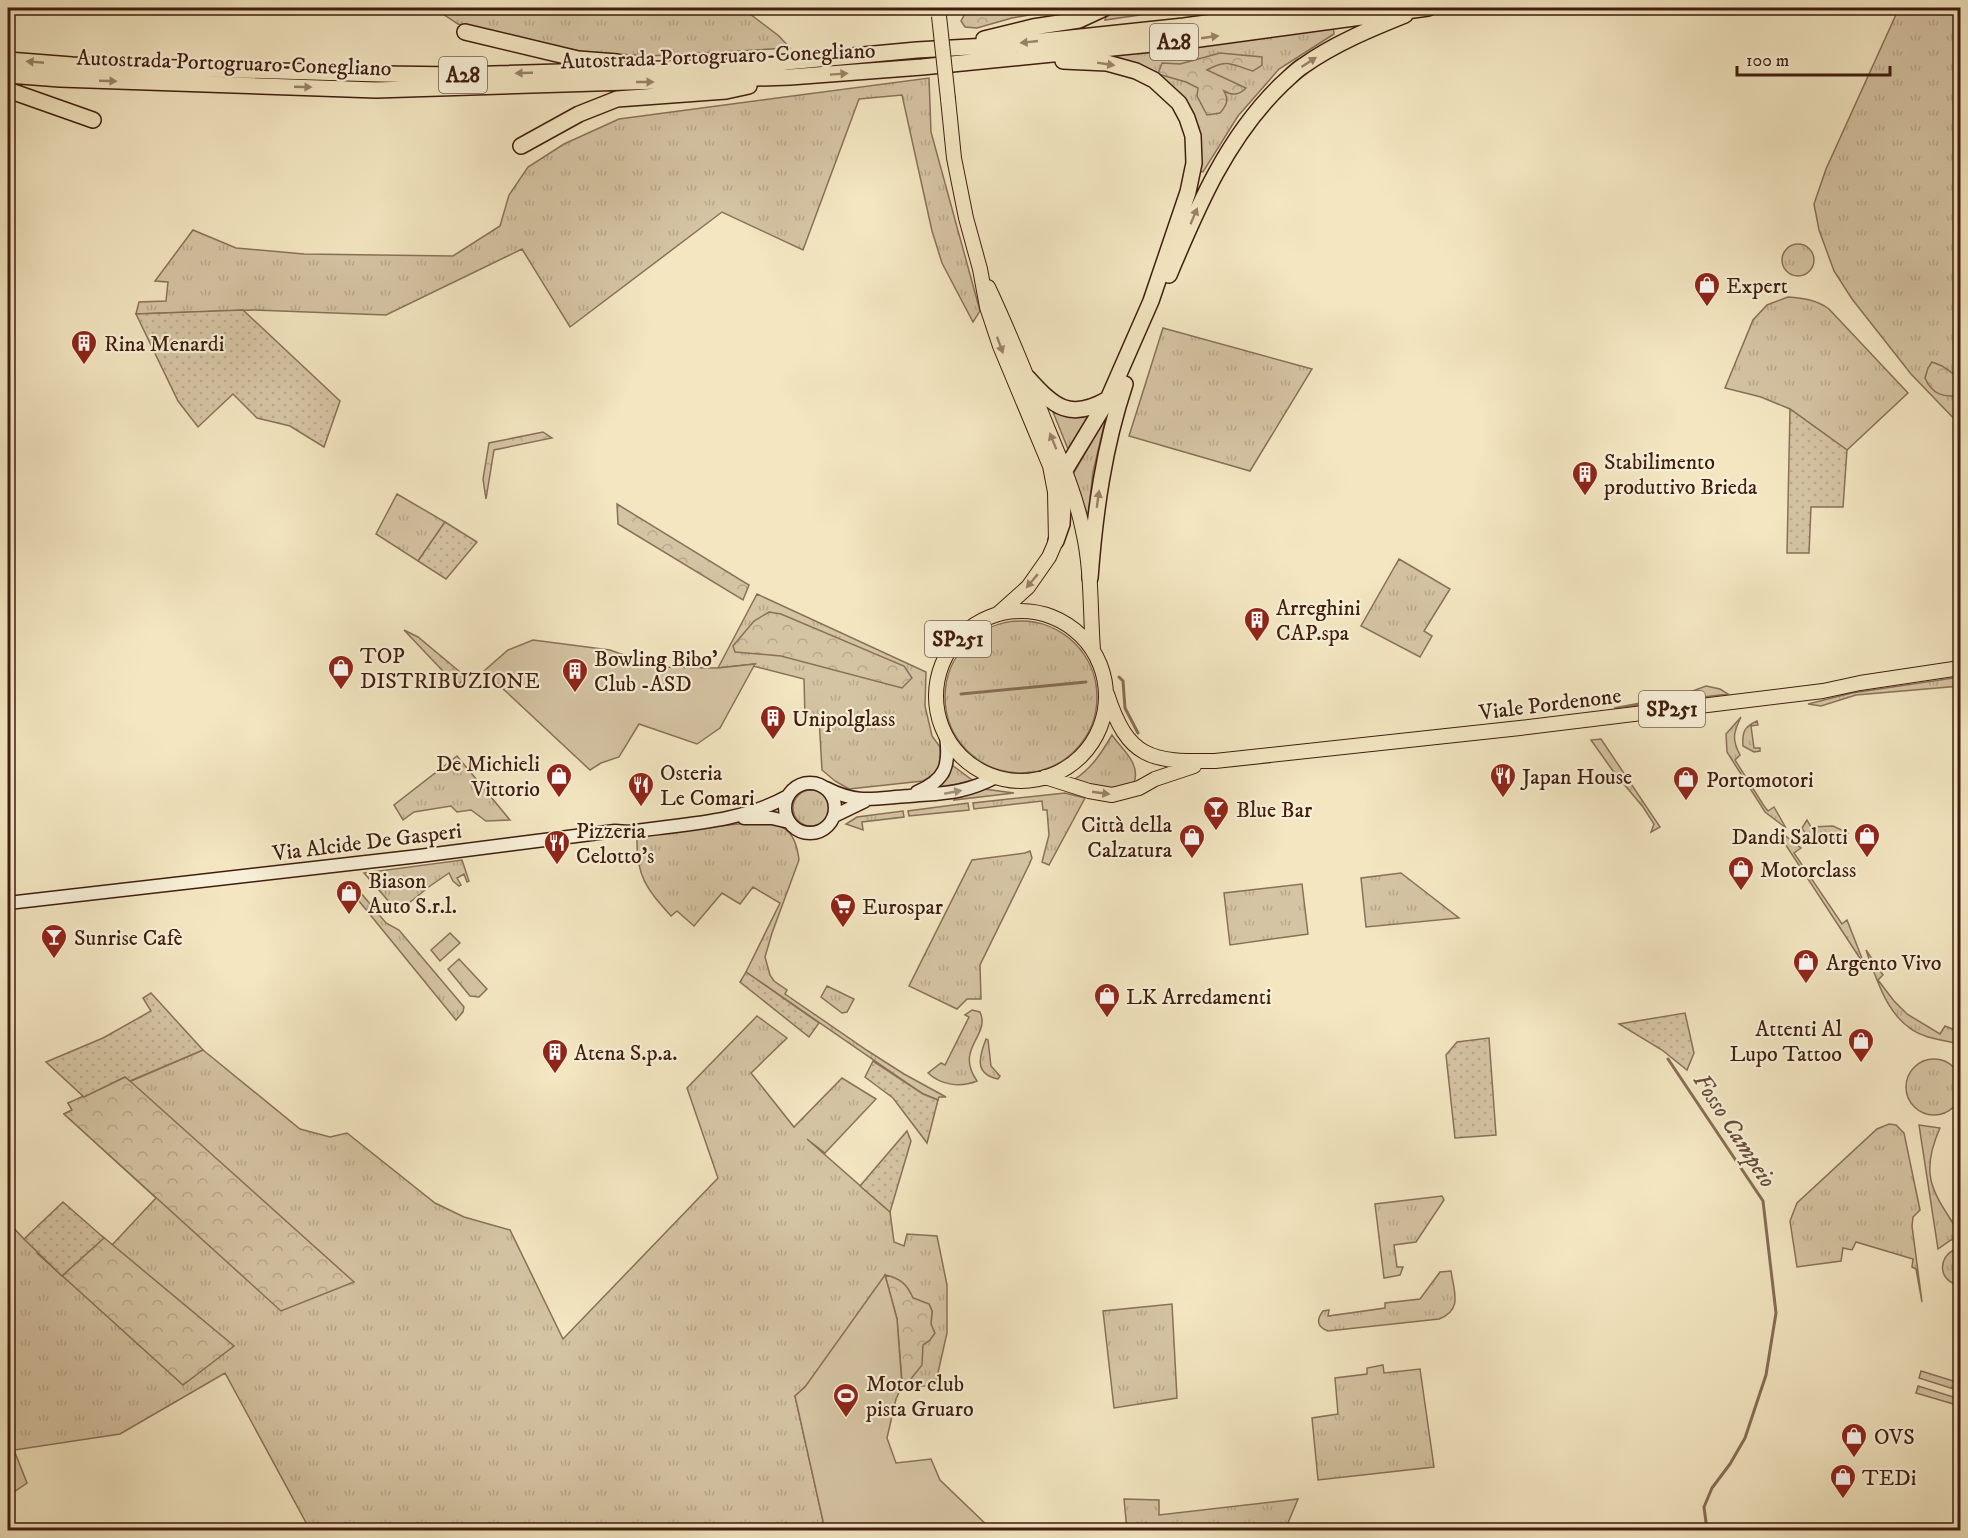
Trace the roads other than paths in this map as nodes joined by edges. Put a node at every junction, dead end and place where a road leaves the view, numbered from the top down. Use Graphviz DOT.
graph roads {
  1 [pos="1105,8"];
  2 [pos="1316,8"];
  3 [pos="1426,8"];
  4 [pos="939,12"];
  5 [pos="465,32"];
  6 [pos="917,50"];
  7 [pos="8,60"];
  8 [pos="731,67"];
  9 [pos="922,68"];
  10 [pos="8,75"];
  11 [pos="790,77"];
  12 [pos="8,90"];
  13 [pos="93,120"];
  14 [pos="521,146"];
  15 [pos="980,269"];
  16 [pos="1028,378"];
  17 [pos="1108,399"];
  18 [pos="1065,470"];
  19 [pos="1056,541"];
  20 [pos="1090,578"];
  21 [pos="999,613"];
  22 [pos="1093,650"];
  23 [pos="1960,668"];
  24 [pos="1107,694"];
  25 [pos="946,736"];
  26 [pos="1215,761"];
  27 [pos="996,777"];
  28 [pos="1045,777"];
  29 [pos="826,788"];
  30 [pos="788,796"];
  31 [pos="908,796"];
  32 [pos="866,800"];
  33 [pos="834,816"];
  34 [pos="730,817"];
  35 [pos="789,822"];
  36 [pos="8,903"];
  1 -- 6 [label="highway"];
  2 -- 6 [label="highway, Autostrada Portogruaro-Conegliano / A28, one-way"];
  9 -- 3 [label="highway, Autostrada Portogruaro-Conegliano / A28, one-way"];
  20 -- 3 [label="highway, one-way"];
  4 -- 15 [label="main road, bridge"];
  5 -- 8 [label="highway"];
  6 -- 8 [label="highway, Autostrada Portogruaro-Conegliano / A28"];
  8 -- 7 [label="highway, Autostrada Portogruaro-Conegliano / A28, one-way"];
  11 -- 9 [label="highway, Autostrada Portogruaro-Conegliano / A28, one-way"];
  9 -- 17 [label="highway, one-way"];
  10 -- 11 [label="highway, Autostrada Portogruaro-Conegliano / A28, one-way"];
  11 -- 14 [label="highway"];
  12 -- 13 [label="highway"];
  15 -- 16 [label="main road"];
  15 -- 19 [label="main road, one-way"];
  16 -- 17 [label="highway"];
  18 -- 16 [label="main road, one-way"];
  17 -- 18 [label="highway"];
  18 -- 19 [label="highway"];
  18 -- 20 [label="main road"];
  19 -- 21 [label="main road, one-way"];
  20 -- 22 [label="main road"];
  21 -- 22 [label="main road, SP251"];
  21 -- 25 [label="main road, SP251"];
  22 -- 24 [label="main road, SP251"];
  23 -- 26 [label="main road, Viale Pordenone / SP251"];
  24 -- 26 [label="main road, Viale Pordenone / SP251"];
  24 -- 28 [label="main road, SP251"];
  25 -- 27 [label="main road, SP251"];
  25 -- 31 [label="main road, SP251"];
  28 -- 26 [label="main road, Viale Pordenone / SP251, one-way"];
  27 -- 28 [label="main road, SP251"];
  31 -- 27 [label="main road, SP251, one-way"];
  29 -- 30 [label="main road"];
  29 -- 32 [label="main road"];
  29 -- 33 [label="main road"];
  30 -- 34 [label="main road, Via Alcide De Gasperi"];
  30 -- 35 [label="main road"];
  31 -- 32 [label="main road, SP251"];
  32 -- 33 [label="main road"];
  33 -- 35 [label="main road"];
  34 -- 35 [label="main road, Via Alcide De Gasperi"];
  34 -- 36 [label="main road, Via Alcide De Gasperi"];
}
